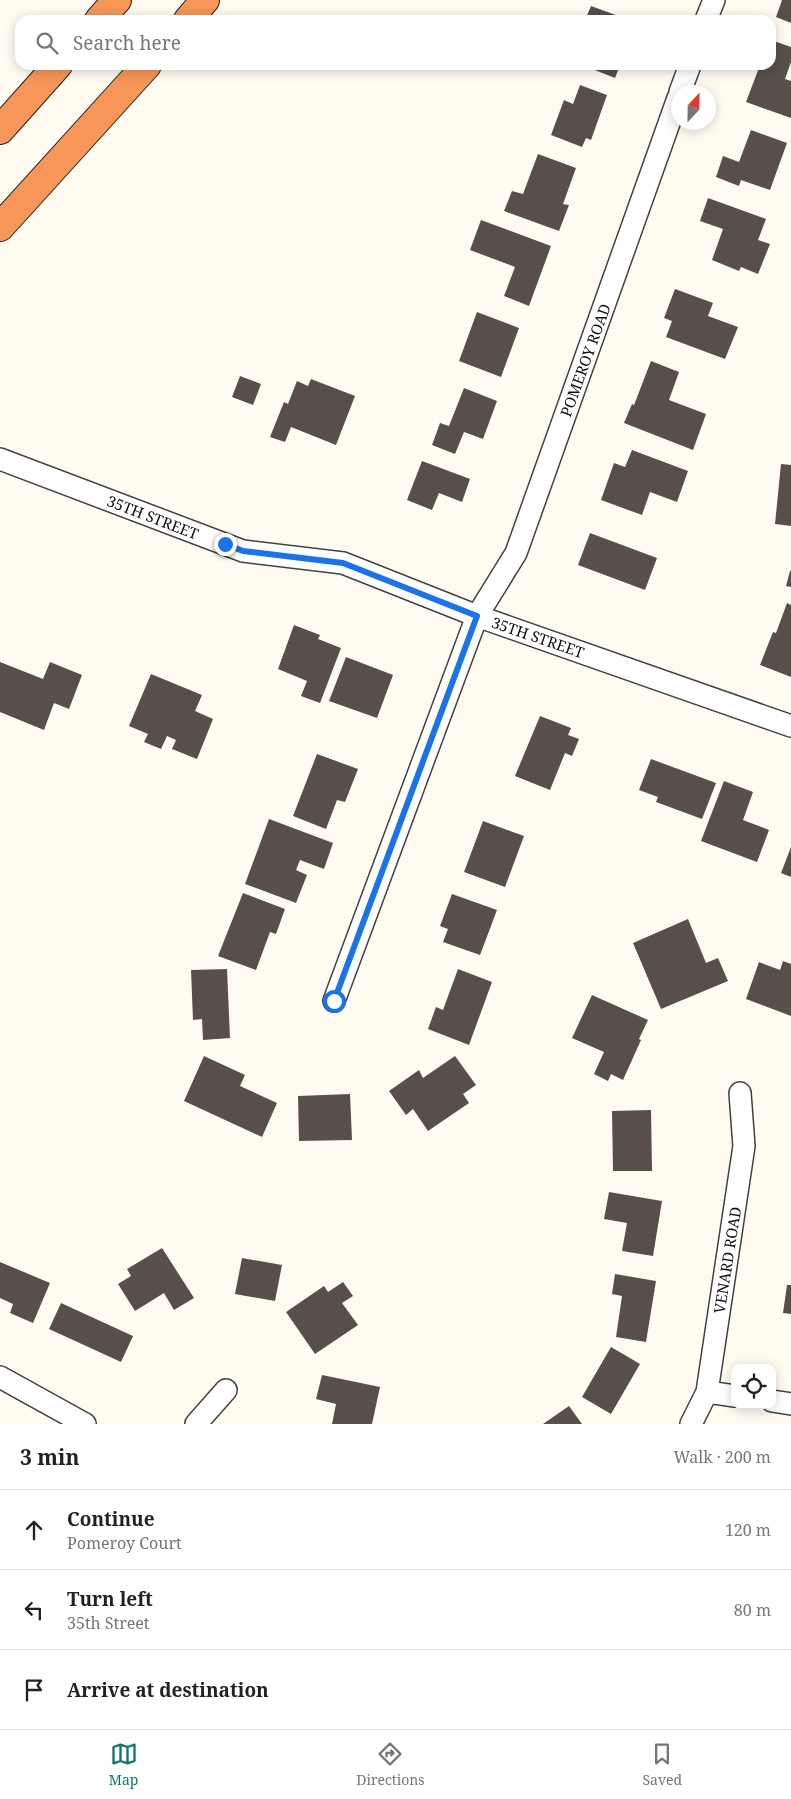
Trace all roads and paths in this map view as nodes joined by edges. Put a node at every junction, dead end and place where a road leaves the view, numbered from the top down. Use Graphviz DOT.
graph roads {
  1 [pos="117,0"];
  2 [pos="206,0"];
  3 [pos="714,0"];
  4 [pos="104,15"];
  5 [pos="192,15"];
  6 [pos="708,15"];
  7 [pos="54,70"];
  8 [pos="142,70"];
  9 [pos="688,70"];
  10 [pos="683,85"];
  11 [pos="671,118"];
  12 [pos="0,130"];
  13 [pos="7,220"];
  14 [pos="0,459"];
  15 [pos="477,616"];
  16 [pos="791,726"];
  17 [pos="334,1001"];
  18 [pos="740,1093"];
  19 [pos="0,1377"];
  20 [pos="226,1390"];
  21 [pos="707,1392"];
  22 [pos="731,1395"];
  23 [pos="776,1402"];
  24 [pos="791,1404"];
  25 [pos="85,1424"];
  26 [pos="196,1424"];
  27 [pos="690,1424"];
  1 -- 4 [label="highway"];
  2 -- 5 [label="highway"];
  3 -- 6 [label="street"];
  7 -- 12 [label="highway"];
  8 -- 13 [label="highway"];
  9 -- 10 [label="street"];
  11 -- 15 [label="street, POMEROY ROAD"];
  14 -- 15 [label="street, 35TH STREET"];
  15 -- 16 [label="street, 35TH STREET"];
  15 -- 17 [label="street, POMEROY ROAD"];
  18 -- 21 [label="street, VENARD ROAD"];
  19 -- 25 [label="street"];
  20 -- 26 [label="street"];
  21 -- 22 [label="street"];
  21 -- 27 [label="street, VENARD ROAD"];
  23 -- 24 [label="street"];
}
